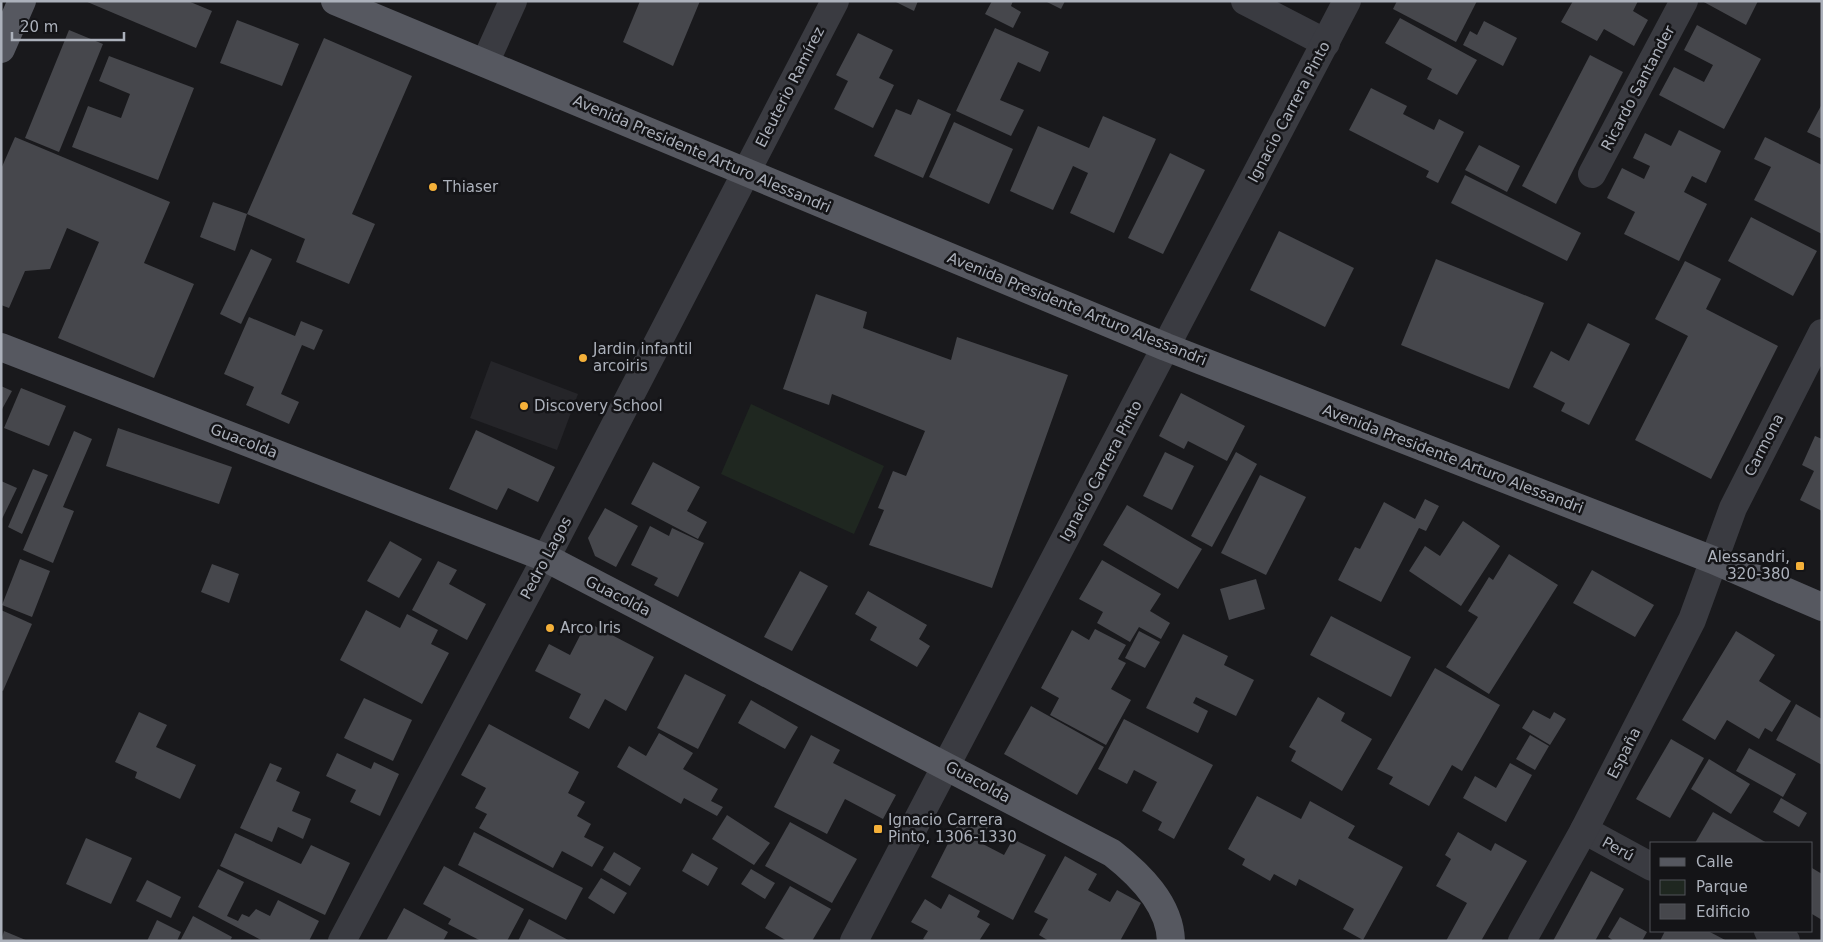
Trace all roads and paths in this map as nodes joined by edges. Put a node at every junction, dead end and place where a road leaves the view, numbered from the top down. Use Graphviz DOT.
graph roads {
  1 [pos="22,1"];
  2 [pos="335,1"];
  3 [pos="513,1"];
  4 [pos="835,1"];
  5 [pos="1245,1"];
  6 [pos="1348,1"];
  7 [pos="1684,1"];
  8 [pos="1326,43"];
  9 [pos="1,49"];
  10 [pos="485,63"];
  11 [pos="746,173"];
  12 [pos="1592,174"];
  13 [pos="1822,333"];
  14 [pos="1,347"];
  15 [pos="1166,347"];
  16 [pos="546,558"];
  17 [pos="1713,560"];
  18 [pos="1822,607"];
  19 [pos="945,765"];
  20 [pos="1584,830"];
  21 [pos="1650,866"];
  22 [pos="1770,932"];
  23 [pos="342,941"];
  24 [pos="854,941"];
  25 [pos="1171,941"];
  26 [pos="1522,941"];
  27 [pos="1786,941"];
  1 -- 9 [label="main road"];
  2 -- 10 [label="main road, Avenida Presidente Arturo Alessandri"];
  3 -- 10 [label="street"];
  4 -- 11 [label="street, Eleuterio Ramírez"];
  5 -- 8 [label="street"];
  6 -- 8 [label="street, Ignacio Carrera Pinto"];
  7 -- 12 [label="street, Ricardo Santander"];
  8 -- 15 [label="street, Ignacio Carrera Pinto"];
  10 -- 11 [label="main road, Avenida Presidente Arturo Alessandri"];
  11 -- 15 [label="main road, Avenida Presidente Arturo Alessandri"];
  11 -- 16 [label="street, Pedro Lagos"];
  13 -- 17 [label="street, Carmona"];
  14 -- 16 [label="main road, Guacolda"];
  15 -- 17 [label="main road, Avenida Presidente Arturo Alessandri"];
  15 -- 19 [label="street, Ignacio Carrera Pinto"];
  16 -- 19 [label="main road, Guacolda"];
  16 -- 23 [label="street, Pedro Lagos"];
  17 -- 18 [label="main road, Avenida Presidente Arturo Alessandri"];
  17 -- 20 [label="street, España"];
  19 -- 24 [label="street, Ignacio Carrera Pinto"];
  19 -- 25 [label="main road, Guacolda"];
  20 -- 21 [label="street, Perú"];
  20 -- 26 [label="street, España"];
  22 -- 27 [label="street"];
}
